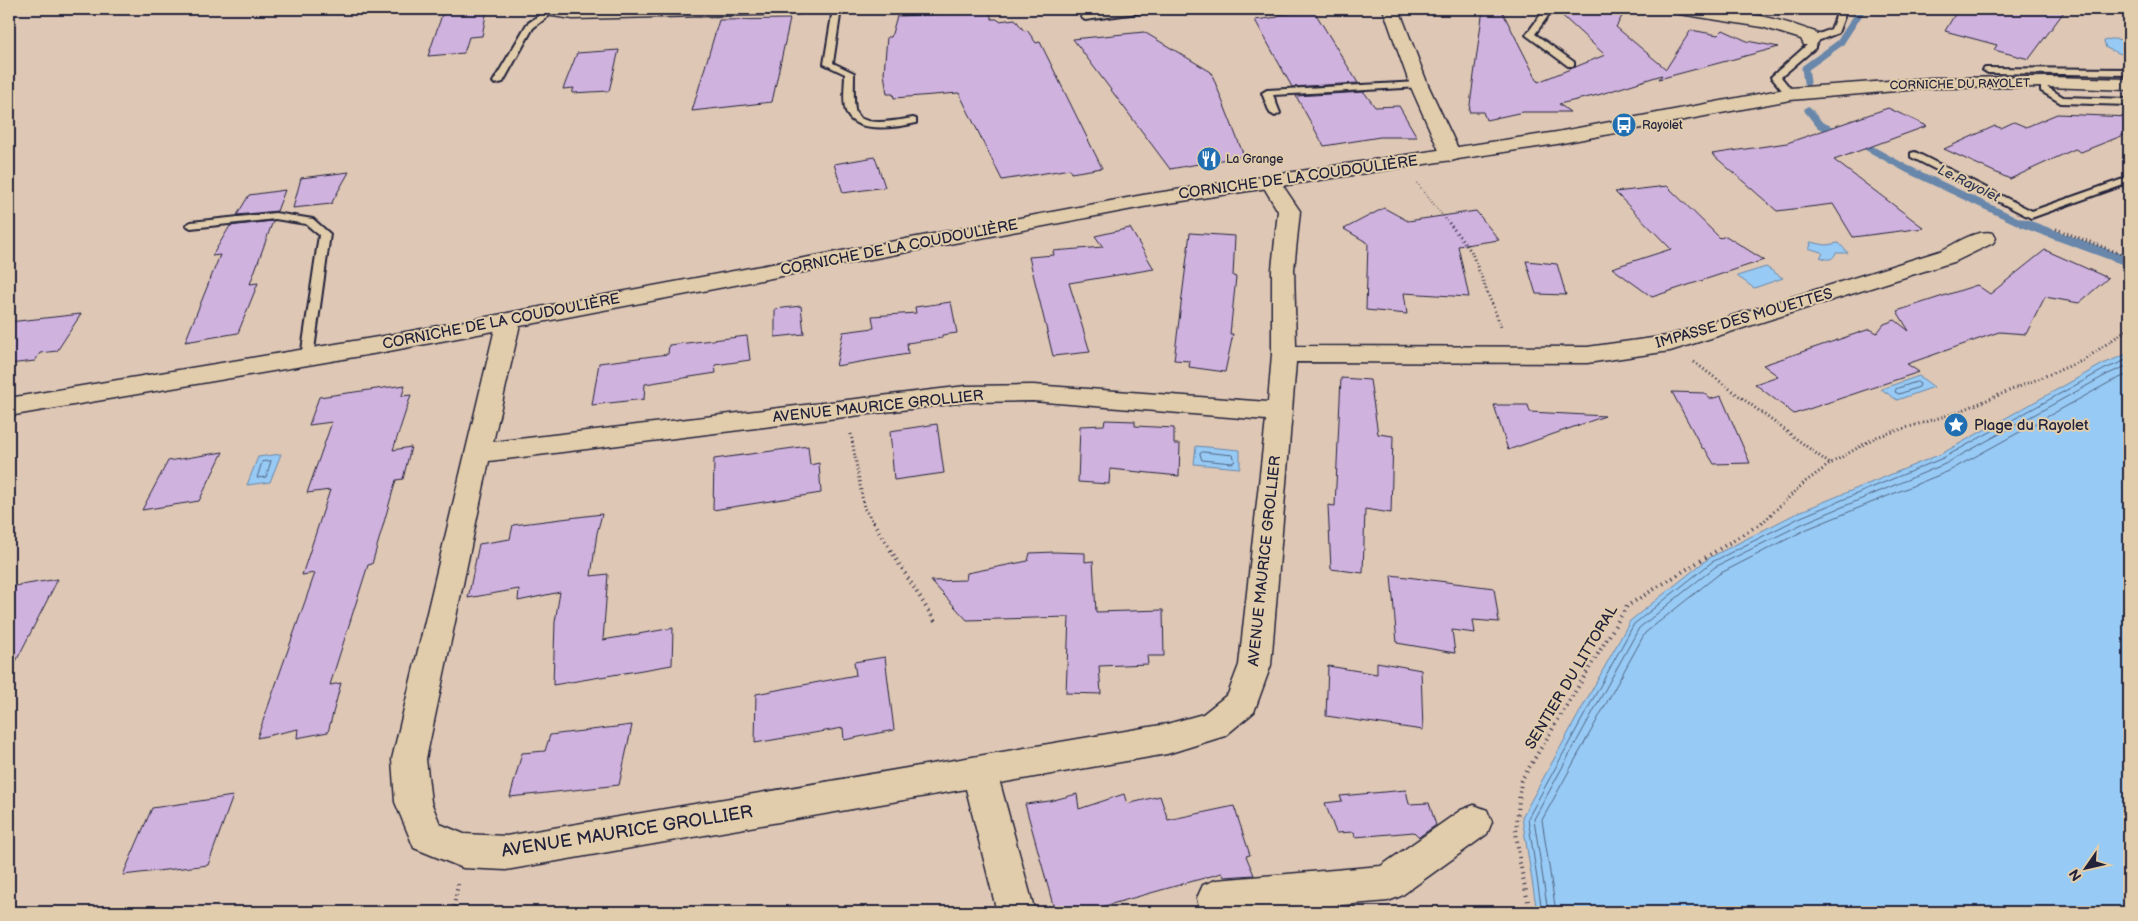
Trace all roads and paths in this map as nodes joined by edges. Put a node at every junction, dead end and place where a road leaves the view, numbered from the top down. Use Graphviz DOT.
graph roads {
  1 [pos="797,9"];
  2 [pos="837,9"];
  3 [pos="1153,9"];
  4 [pos="1391,9"];
  5 [pos="1549,9"];
  6 [pos="1680,9"];
  7 [pos="1843,9"];
  8 [pos="552,10"];
  9 [pos="1085,17"];
  10 [pos="1810,41"];
  11 [pos="1571,64"];
  12 [pos="1988,70"];
  13 [pos="2129,72"];
  14 [pos="498,82"];
  15 [pos="1419,85"];
  16 [pos="2129,86"];
  17 [pos="2044,89"];
  18 [pos="1790,94"];
  19 [pos="2129,102"];
  20 [pos="1275,113"];
  21 [pos="913,121"];
  22 [pos="1451,155"];
  23 [pos="1915,155"];
  24 [pos="2129,180"];
  25 [pos="1270,181"];
  26 [pos="1415,182"];
  27 [pos="2031,215"];
  28 [pos="190,225"];
  29 [pos="1985,238"];
  30 [pos="2129,257"];
  31 [pos="509,320"];
  32 [pos="2129,328"];
  33 [pos="1670,343"];
  34 [pos="1512,353"];
  35 [pos="1284,354"];
  36 [pos="308,357"];
  37 [pos="9,407"];
  38 [pos="847,409"];
  39 [pos="1280,412"];
  40 [pos="477,453"];
  41 [pos="1830,464"];
  42 [pos="936,624"];
  43 [pos="979,771"];
  44 [pos="1474,822"];
  45 [pos="1016,912"];
  46 [pos="1219,912"];
  47 [pos="1530,912"];
  1 -- 8 [label="street"];
  2 -- 21 [label="lane"];
  3 -- 9 [label="lane"];
  4 -- 15 [label="street"];
  5 -- 11 [label="lane"];
  6 -- 10 [label="street"];
  7 -- 10 [label="lane"];
  8 -- 14 [label="lane"];
  10 -- 18 [label="lane"];
  12 -- 13 [label="lane"];
  15 -- 20 [label="lane"];
  15 -- 22 [label="street"];
  16 -- 18 [label="street, CORNICHE DU RAYOLET"];
  17 -- 19 [label="lane"];
  18 -- 22 [label="street, CORNICHE DE LA COUDOULIÈRE"];
  22 -- 25 [label="street, CORNICHE DE LA COUDOULIÈRE"];
  23 -- 27 [label="lane"];
  24 -- 27 [label="lane"];
  25 -- 31 [label="street, CORNICHE DE LA COUDOULIÈRE"];
  25 -- 35 [label="street, AVENUE MAURICE GROLLIER"];
  26 -- 34 [label="path"];
  27 -- 30 [label="path"];
  28 -- 36 [label="lane"];
  29 -- 33 [label="street, IMPASSE DES MOUETTES"];
  31 -- 36 [label="street, CORNICHE DE LA COUDOULIÈRE"];
  31 -- 40 [label="street, AVENUE MAURICE GROLLIER"];
  32 -- 41 [label="path, SENTIER DU LITTORAL"];
  33 -- 34 [label="street, IMPASSE DES MOUETTES"];
  33 -- 41 [label="path"];
  34 -- 35 [label="street, IMPASSE DES MOUETTES"];
  35 -- 39 [label="street, AVENUE MAURICE GROLLIER"];
  36 -- 37 [label="street, CORNICHE DE LA COUDOULIÈRE"];
  38 -- 39 [label="street, AVENUE MAURICE GROLLIER"];
  38 -- 40 [label="street, AVENUE MAURICE GROLLIER"];
  38 -- 42 [label="path"];
  39 -- 43 [label="street, AVENUE MAURICE GROLLIER"];
  40 -- 43 [label="street, AVENUE MAURICE GROLLIER"];
  41 -- 47 [label="path, SENTIER DU LITTORAL"];
  43 -- 45 [label="street"];
  44 -- 46 [label="street"];
}
